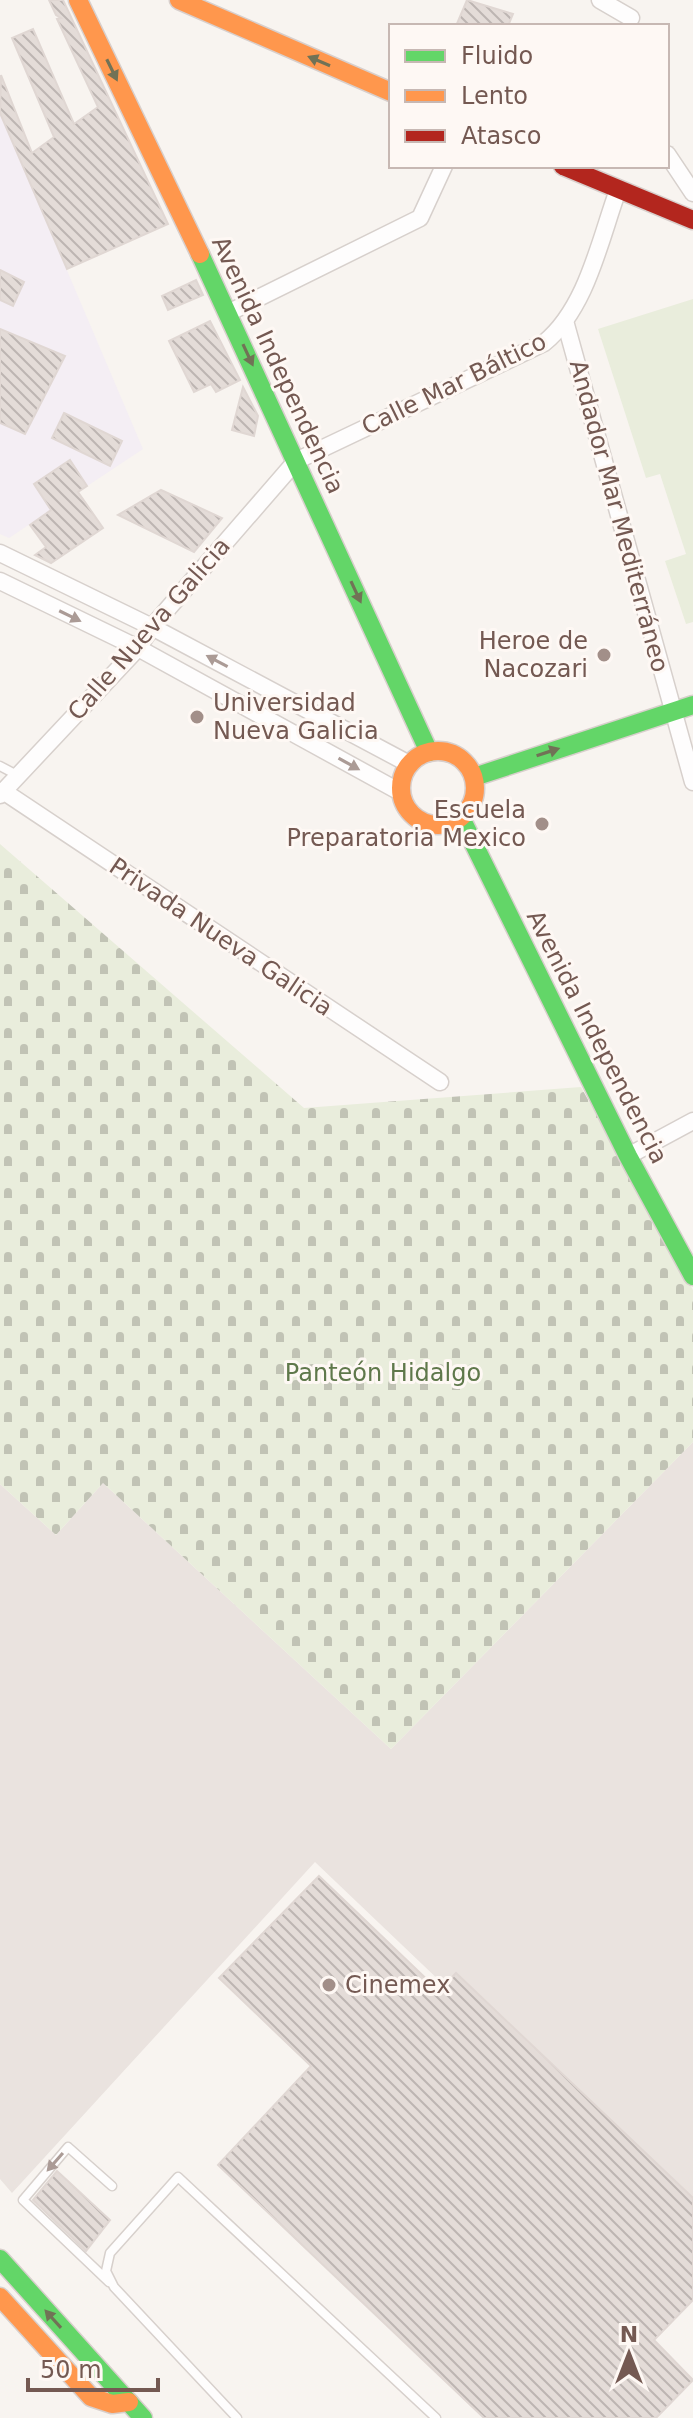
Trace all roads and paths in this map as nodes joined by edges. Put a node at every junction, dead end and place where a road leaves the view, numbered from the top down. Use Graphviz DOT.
graph roads {
  1 [pos="78,0"];
  2 [pos="179,0"];
  3 [pos="600,0"];
  4 [pos="624,0"];
  5 [pos="632,22"];
  6 [pos="389,91"];
  7 [pos="669,157"];
  8 [pos="443,168"];
  9 [pos="568,168"];
  10 [pos="618,190"];
  11 [pos="693,193"];
  12 [pos="693,220"];
  13 [pos="228,313"];
  14 [pos="565,321"];
  15 [pos="296,461"];
  16 [pos="0,553"];
  17 [pos="0,581"];
  18 [pos="152,627"];
  19 [pos="138,648"];
  20 [pos="693,705"];
  21 [pos="673,711"];
  22 [pos="429,752"];
  23 [pos="409,764"];
  24 [pos="0,766"];
  25 [pos="17,775"];
  26 [pos="474,777"];
  27 [pos="693,782"];
  28 [pos="400,792"];
  29 [pos="1,793"];
  30 [pos="461,818"];
  31 [pos="440,1082"];
  32 [pos="693,1121"];
  33 [pos="628,1156"];
  34 [pos="693,1276"];
  35 [pos="112,2186"];
  36 [pos="0,2259"];
  37 [pos="114,2287"];
  38 [pos="0,2297"];
  39 [pos="0,2321"];
  40 [pos="129,2402"];
  41 [pos="87,2418"];
  42 [pos="112,2418"];
  43 [pos="143,2418"];
  44 [pos="237,2418"];
  45 [pos="436,2418"];
  1 -- 13 [label="main road, Avenida Independencia, one-way"];
  6 -- 2 [label="main road, one-way"];
  3 -- 5 [label="street"];
  4 -- 5 [label="street"];
  7 -- 11 [label="street"];
  8 -- 13 [label="street"];
  9 -- 10 [label="main road"];
  10 -- 12 [label="main road"];
  10 -- 14 [label="street, Calle Mar Báltico"];
  13 -- 15 [label="main road, Avenida Independencia, one-way"];
  14 -- 15 [label="street, Calle Mar Báltico"];
  14 -- 21 [label="street, Andador Mar Mediterráneo"];
  15 -- 18 [label="street, Calle Nueva Galicia"];
  15 -- 22 [label="main road, Avenida Independencia, one-way"];
  16 -- 18 [label="street"];
  17 -- 19 [label="street, one-way"];
  18 -- 19 [label="street, Calle Nueva Galicia"];
  23 -- 18 [label="street, one-way"];
  19 -- 25 [label="street, Calle Nueva Galicia"];
  19 -- 28 [label="street, one-way"];
  20 -- 21 [label="main road"];
  26 -- 21 [label="main road, one-way"];
  21 -- 27 [label="street, Andador Mar Mediterráneo"];
  22 -- 23 [label="main road"];
  22 -- 26 [label="main road"];
  23 -- 28 [label="main road"];
  24 -- 25 [label="lane"];
  25 -- 29 [label="street, Calle Nueva Galicia"];
  26 -- 30 [label="main road"];
  28 -- 30 [label="main road"];
  29 -- 31 [label="street, Privada Nueva Galicia"];
  30 -- 33 [label="main road, Avenida Independencia"];
  32 -- 33 [label="street"];
  33 -- 34 [label="main road, Avenida Independencia"];
  35 -- 37 [label="lane, one-way"];
  40 -- 36 [label="main road, one-way"];
  37 -- 44 [label="lane"];
  37 -- 45 [label="lane"];
  38 -- 40 [label="main road"];
  39 -- 41 [label="main road"];
  40 -- 42 [label="main road"];
  40 -- 43 [label="main road"];
}
